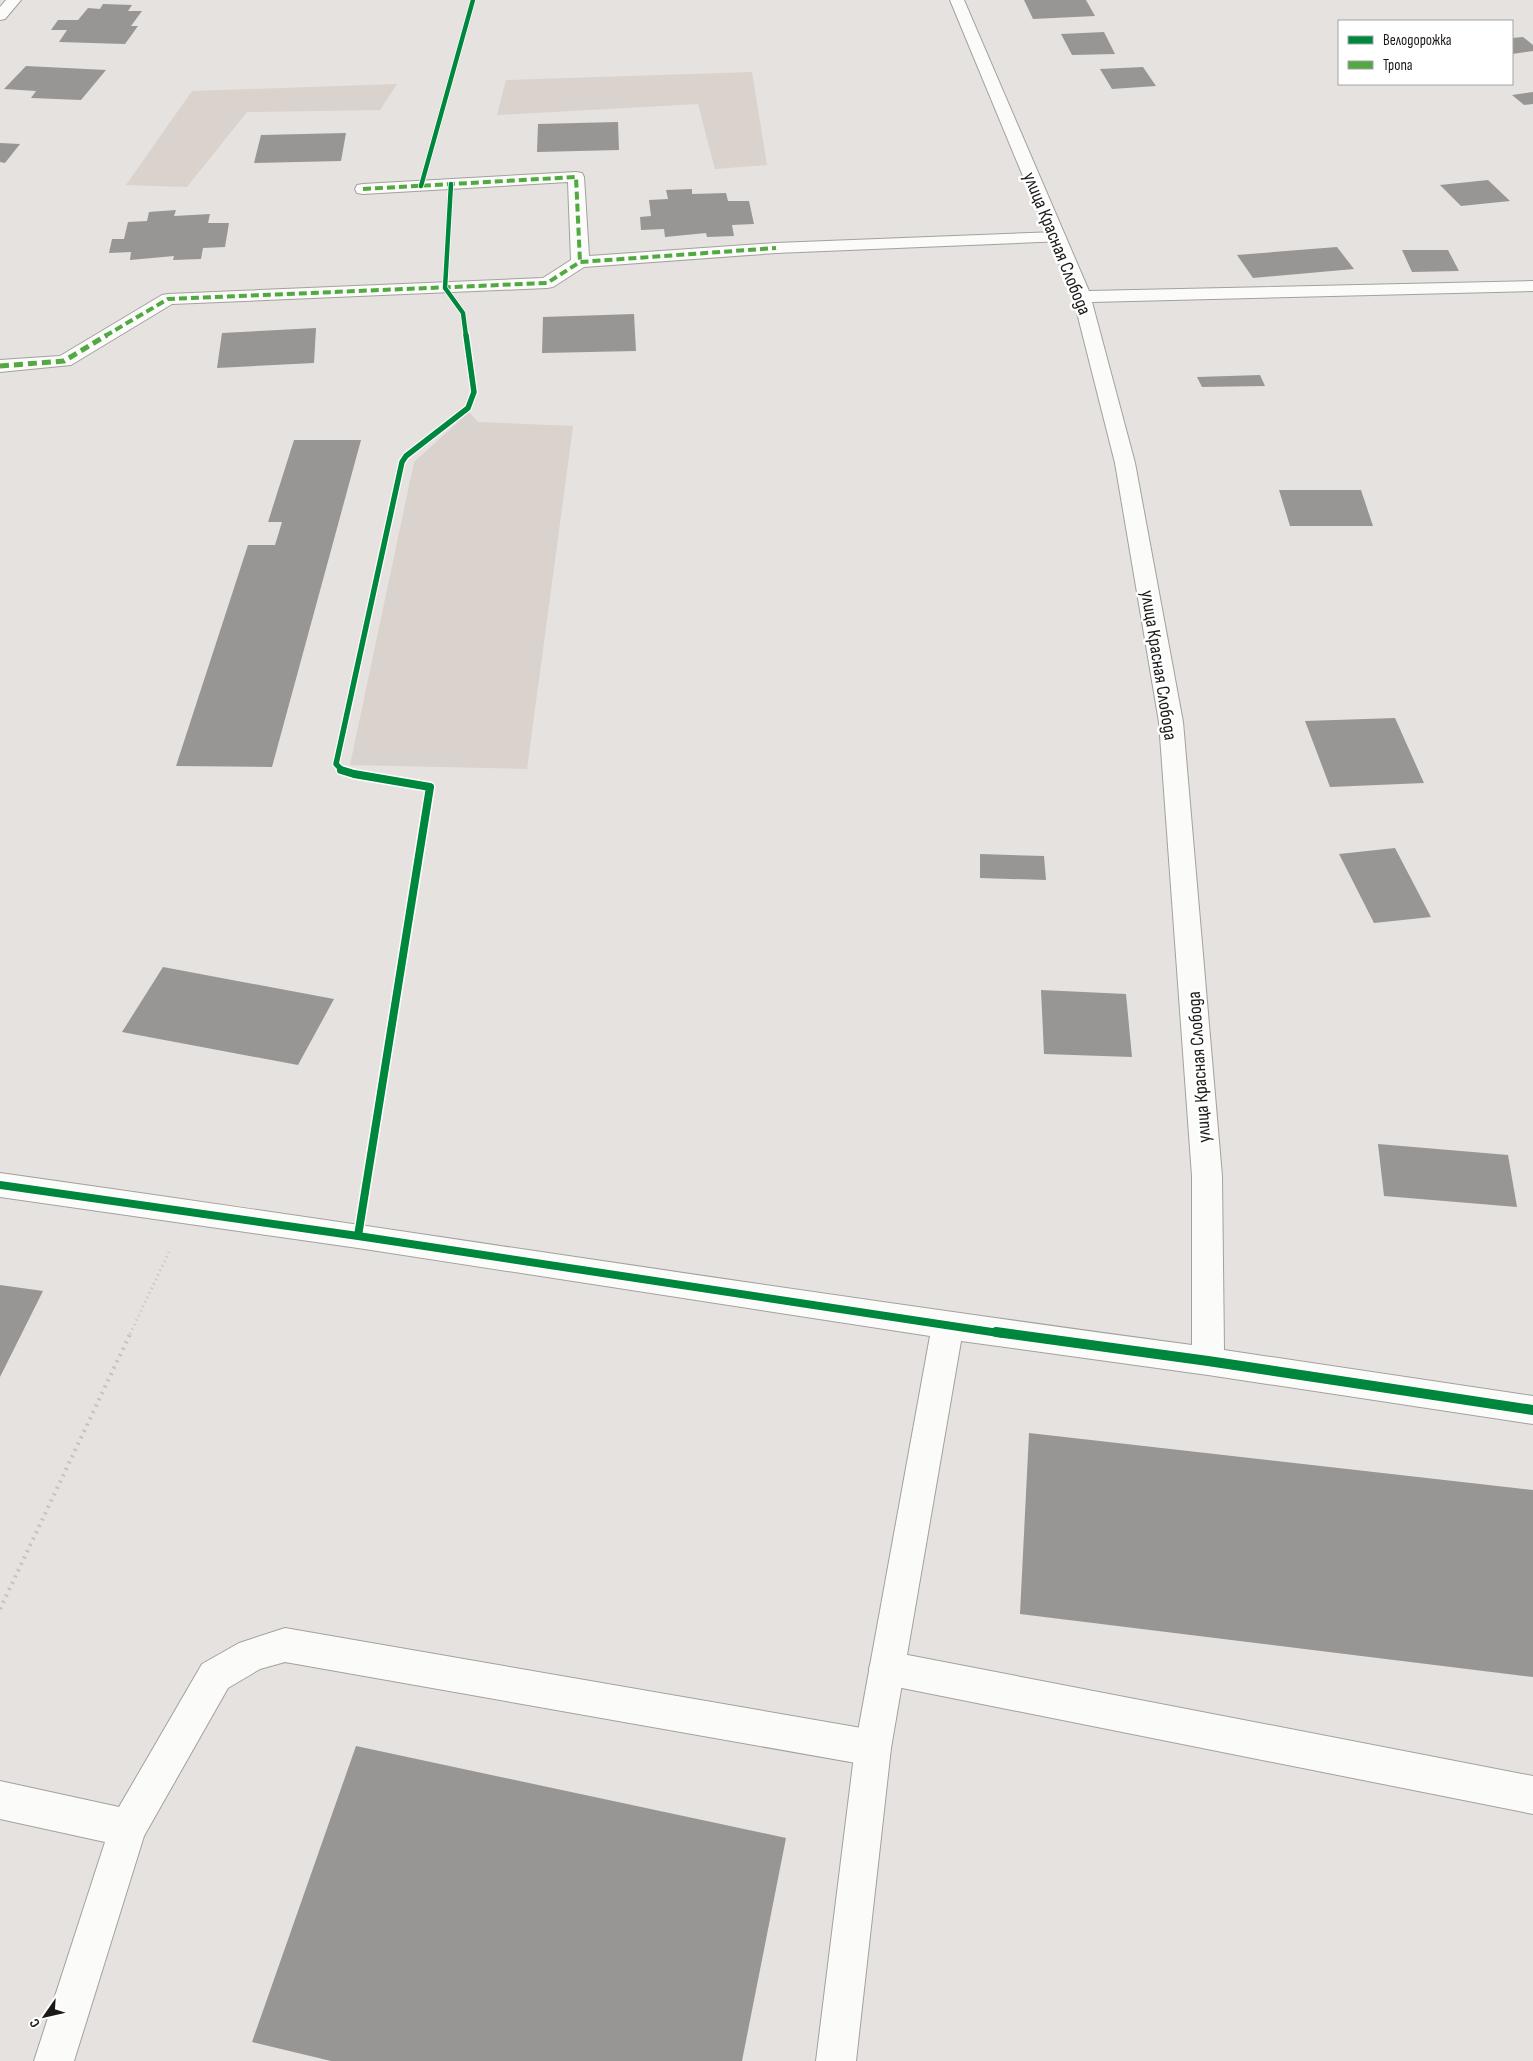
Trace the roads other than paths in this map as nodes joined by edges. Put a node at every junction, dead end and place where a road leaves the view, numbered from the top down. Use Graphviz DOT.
graph roads {
  1 [pos="14,0"];
  2 [pos="957,0"];
  3 [pos="0,16"];
  4 [pos="363,189"];
  5 [pos="1057,237"];
  6 [pos="580,262"];
  7 [pos="1533,286"];
  8 [pos="1082,297"];
  9 [pos="0,366"];
  10 [pos="0,1185"];
  11 [pos="948,1326"];
  12 [pos="1208,1361"];
  13 [pos="1533,1410"];
  14 [pos="887,1668"];
  15 [pos="873,1748"];
  16 [pos="1533,1795"];
  17 [pos="0,1800"];
  18 [pos="128,1828"];
  19 [pos="54,2061"];
  20 [pos="836,2061"];
  1 -- 3 [label="street"];
  2 -- 5 [label="street, улица Красная Слобода"];
  4 -- 6 [label="street"];
  5 -- 6 [label="street"];
  5 -- 8 [label="street, улица Красная Слобода"];
  6 -- 9 [label="street"];
  7 -- 8 [label="street"];
  8 -- 12 [label="street, улица Красная Слобода"];
  10 -- 11 [label="street"];
  11 -- 12 [label="street"];
  11 -- 14 [label="street"];
  12 -- 13 [label="street"];
  14 -- 15 [label="street"];
  14 -- 16 [label="street"];
  15 -- 18 [label="street"];
  15 -- 20 [label="street"];
  17 -- 18 [label="street"];
  18 -- 19 [label="street"];
}
